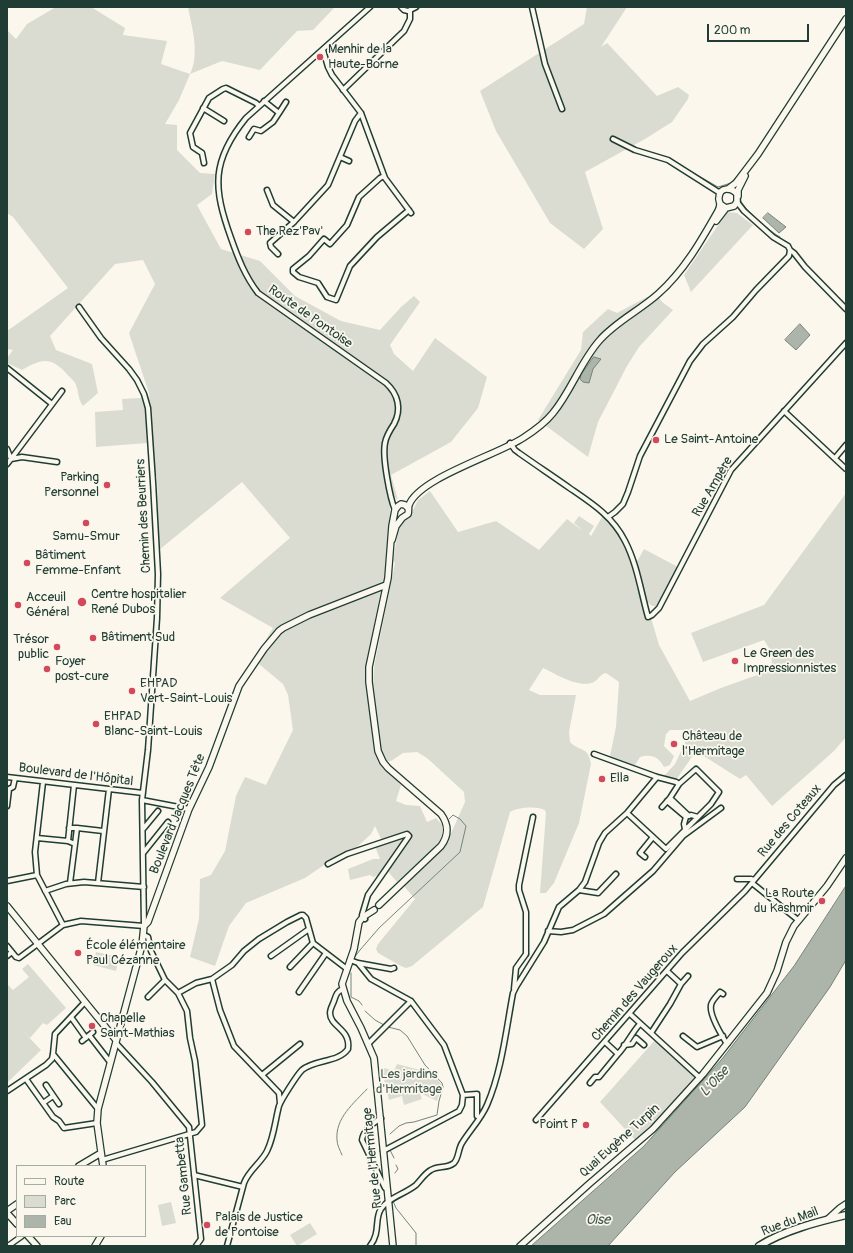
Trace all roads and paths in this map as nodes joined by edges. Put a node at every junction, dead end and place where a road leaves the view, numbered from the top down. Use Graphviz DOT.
graph roads {
  1 [pos="370,7"];
  2 [pos="401,7"];
  3 [pos="416,7"];
  4 [pos="532,7"];
  5 [pos="410,11"];
  6 [pos="846,19"];
  7 [pos="323,50"];
  8 [pos="343,90"];
  9 [pos="264,101"];
  10 [pos="286,102"];
  11 [pos="259,106"];
  12 [pos="203,108"];
  13 [pos="562,109"];
  14 [pos="279,113"];
  15 [pos="361,113"];
  16 [pos="224,120"];
  17 [pos="249,137"];
  18 [pos="613,139"];
  19 [pos="758,154"];
  20 [pos="340,157"];
  21 [pos="349,161"];
  22 [pos="204,163"];
  23 [pos="384,176"];
  24 [pos="727,189"];
  25 [pos="267,190"];
  26 [pos="720,193"];
  27 [pos="736,201"];
  28 [pos="720,204"];
  29 [pos="726,208"];
  30 [pos="294,222"];
  31 [pos="700,242"];
  32 [pos="790,250"];
  33 [pos="278,254"];
  34 [pos="79,307"];
  35 [pos="846,309"];
  36 [pos="846,343"];
  37 [pos="7,368"];
  38 [pos="62,391"];
  39 [pos="52,404"];
  40 [pos="784,411"];
  41 [pos="511,444"];
  42 [pos="846,445"];
  43 [pos="7,449"];
  44 [pos="835,458"];
  45 [pos="11,459"];
  46 [pos="57,462"];
  47 [pos="7,464"];
  48 [pos="846,469"];
  49 [pos="392,496"];
  50 [pos="401,505"];
  51 [pos="408,508"];
  52 [pos="396,511"];
  53 [pos="608,517"];
  54 [pos="402,518"];
  55 [pos="392,540"];
  56 [pos="386,585"];
  57 [pos="594,754"];
  58 [pos="846,775"];
  59 [pos="7,777"];
  60 [pos="657,777"];
  61 [pos="15,778"];
  62 [pos="43,782"];
  63 [pos="679,784"];
  64 [pos="74,785"];
  65 [pos="8,788"];
  66 [pos="109,789"];
  67 [pos="143,793"];
  68 [pos="142,800"];
  69 [pos="669,800"];
  70 [pos="7,806"];
  71 [pos="662,807"];
  72 [pos="721,808"];
  73 [pos="189,809"];
  74 [pos="158,811"];
  75 [pos="627,813"];
  76 [pos="698,816"];
  77 [pos="533,817"];
  78 [pos="687,817"];
  79 [pos="168,822"];
  80 [pos="69,828"];
  81 [pos="78,828"];
  82 [pos="143,829"];
  83 [pos="685,829"];
  84 [pos="103,831"];
  85 [pos="653,836"];
  86 [pos="37,838"];
  87 [pos="68,841"];
  88 [pos="75,844"];
  89 [pos="144,852"];
  90 [pos="645,857"];
  91 [pos="846,858"];
  92 [pos="328,864"];
  93 [pos="616,874"];
  94 [pos="37,875"];
  95 [pos="737,880"];
  96 [pos="7,881"];
  97 [pos="753,881"];
  98 [pos="70,883"];
  99 [pos="98,883"];
  100 [pos="144,887"];
  101 [pos="580,890"];
  102 [pos="45,891"];
  103 [pos="7,906"];
  104 [pos="364,918"];
  105 [pos="798,920"];
  106 [pos="63,925"];
  107 [pos="144,926"];
  108 [pos="309,929"];
  109 [pos="548,932"];
  110 [pos="144,935"];
  111 [pos="37,943"];
  112 [pos="313,943"];
  113 [pos="7,946"];
  114 [pos="12,952"];
  115 [pos="326,953"];
  116 [pos="526,954"];
  117 [pos="7,956"];
  118 [pos="272,956"];
  119 [pos="350,958"];
  120 [pos="534,958"];
  121 [pos="358,963"];
  122 [pos="290,967"];
  123 [pos="394,968"];
  124 [pos="347,969"];
  125 [pos="667,972"];
  126 [pos="688,976"];
  127 [pos="212,979"];
  128 [pos="165,980"];
  129 [pos="681,984"];
  130 [pos="343,989"];
  131 [pos="299,992"];
  132 [pos="178,993"];
  133 [pos="513,993"];
  134 [pos="723,994"];
  135 [pos="148,997"];
  136 [pos="411,1001"];
  137 [pos="85,1002"];
  138 [pos="630,1014"];
  139 [pos="71,1017"];
  140 [pos="639,1026"];
  141 [pos="93,1032"];
  142 [pos="651,1033"];
  143 [pos="87,1036"];
  144 [pos="683,1036"];
  145 [pos="723,1036"];
  146 [pos="82,1041"];
  147 [pos="116,1041"];
  148 [pos="605,1042"];
  149 [pos="300,1044"];
  150 [pos="727,1044"];
  151 [pos="369,1045"];
  152 [pos="624,1045"];
  153 [pos="644,1045"];
  154 [pos="53,1054"];
  155 [pos="618,1054"];
  156 [pos="110,1062"];
  157 [pos="262,1075"];
  158 [pos="700,1078"];
  159 [pos="26,1079"];
  160 [pos="590,1083"];
  161 [pos="46,1085"];
  162 [pos="7,1091"];
  163 [pos="463,1095"];
  164 [pos="53,1096"];
  165 [pos="43,1103"];
  166 [pos="59,1104"];
  167 [pos="280,1104"];
  168 [pos="98,1109"];
  169 [pos="476,1116"];
  170 [pos="380,1118"];
  171 [pos="536,1120"];
  172 [pos="97,1123"];
  173 [pos="190,1134"];
  174 [pos="383,1151"];
  175 [pos="101,1153"];
  176 [pos="102,1163"];
  177 [pos="81,1165"];
  178 [pos="194,1176"];
  179 [pos="242,1187"];
  180 [pos="387,1188"];
  181 [pos="389,1202"];
  182 [pos="16,1205"];
  183 [pos="845,1205"];
  184 [pos="7,1212"];
  185 [pos="844,1216"];
  186 [pos="828,1219"];
  187 [pos="16,1223"];
  188 [pos="21,1237"];
  189 [pos="29,1237"];
  190 [pos="100,1237"];
  191 [pos="8,1246"];
  192 [pos="37,1246"];
  193 [pos="94,1246"];
  194 [pos="196,1246"];
  195 [pos="227,1246"];
  196 [pos="370,1246"];
  197 [pos="393,1246"];
  198 [pos="520,1246"];
  199 [pos="759,1246"];
  1 -- 7 [label="street, Route de Pontoise"];
  2 -- 5 [label="street"];
  3 -- 5 [label="street"];
  4 -- 13 [label="street"];
  5 -- 8 [label="street"];
  6 -- 19 [label="main road"];
  7 -- 8 [label="street"];
  7 -- 9 [label="street, Route de Pontoise"];
  8 -- 15 [label="street"];
  9 -- 11 [label="street, Route de Pontoise"];
  9 -- 14 [label="street"];
  10 -- 14 [label="street"];
  11 -- 12 [label="street"];
  11 -- 49 [label="street, Route de Pontoise"];
  12 -- 16 [label="street"];
  12 -- 22 [label="street"];
  14 -- 17 [label="street"];
  15 -- 20 [label="street"];
  15 -- 23 [label="street"];
  18 -- 26 [label="street"];
  19 -- 24 [label="main road"];
  19 -- 27 [label="main road"];
  20 -- 21 [label="street"];
  20 -- 30 [label="street"];
  23 -- 23 [label="street"];
  24 -- 26 [label="main road"];
  24 -- 27 [label="main road"];
  25 -- 30 [label="street"];
  26 -- 28 [label="main road"];
  27 -- 29 [label="main road"];
  27 -- 32 [label="street"];
  28 -- 29 [label="main road"];
  28 -- 31 [label="main road"];
  29 -- 31 [label="main road"];
  30 -- 33 [label="street"];
  31 -- 41 [label="main road"];
  32 -- 35 [label="street"];
  32 -- 53 [label="street"];
  34 -- 67 [label="street, Chemin des Beurriers"];
  36 -- 40 [label="street, Rue Ampère"];
  37 -- 39 [label="street"];
  38 -- 39 [label="street"];
  39 -- 45 [label="street"];
  40 -- 44 [label="street"];
  40 -- 53 [label="street, Rue Ampère"];
  41 -- 50 [label="main road"];
  41 -- 51 [label="main road"];
  41 -- 53 [label="street"];
  42 -- 44 [label="street"];
  43 -- 45 [label="street"];
  44 -- 48 [label="street"];
  45 -- 46 [label="street"];
  45 -- 47 [label="street"];
  49 -- 50 [label="street"];
  49 -- 52 [label="street, Route de Pontoise"];
  50 -- 51 [label="main road"];
  50 -- 52 [label="main road"];
  51 -- 54 [label="main road"];
  52 -- 54 [label="main road"];
  52 -- 55 [label="main road"];
  54 -- 55 [label="main road"];
  55 -- 56 [label="main road"];
  56 -- 73 [label="main road, Boulevard Jacques Tête"];
  56 -- 104 [label="main road"];
  57 -- 60 [label="street"];
  58 -- 97 [label="street, Rue des Coteaux"];
  59 -- 61 [label="street, Boulevard de l'Hôpital"];
  60 -- 63 [label="street"];
  60 -- 75 [label="street"];
  61 -- 62 [label="street, Boulevard de l'Hôpital"];
  61 -- 65 [label="street"];
  62 -- 64 [label="street, Boulevard de l'Hôpital"];
  62 -- 86 [label="street"];
  63 -- 69 [label="street"];
  63 -- 76 [label="street"];
  64 -- 66 [label="street, Boulevard de l'Hôpital"];
  64 -- 80 [label="street"];
  65 -- 70 [label="street"];
  66 -- 67 [label="street, Boulevard de l'Hôpital"];
  66 -- 84 [label="street"];
  67 -- 68 [label="street, Chemin des Beurriers"];
  68 -- 73 [label="street"];
  68 -- 82 [label="street, Chemin des Beurriers"];
  69 -- 71 [label="street"];
  69 -- 78 [label="street"];
  72 -- 109 [label="street"];
  73 -- 107 [label="main road, Boulevard Jacques Tête"];
  74 -- 82 [label="street"];
  75 -- 85 [label="street"];
  75 -- 101 [label="street"];
  76 -- 78 [label="street"];
  76 -- 83 [label="street"];
  77 -- 116 [label="street"];
  78 -- 83 [label="street"];
  79 -- 89 [label="street"];
  80 -- 81 [label="street"];
  80 -- 87 [label="street"];
  81 -- 84 [label="street"];
  81 -- 88 [label="street"];
  82 -- 89 [label="street, Chemin des Beurriers"];
  83 -- 85 [label="street"];
  84 -- 99 [label="street"];
  85 -- 90 [label="street"];
  86 -- 87 [label="street"];
  86 -- 94 [label="street"];
  87 -- 88 [label="street"];
  88 -- 98 [label="street"];
  89 -- 100 [label="street, Chemin des Beurriers"];
  91 -- 105 [label="main road, Quai Eugène Turpin"];
  92 -- 104 [label="street"];
  93 -- 101 [label="street"];
  94 -- 96 [label="street"];
  94 -- 102 [label="street"];
  95 -- 97 [label="street"];
  97 -- 105 [label="street"];
  97 -- 125 [label="street, Chemin des Vaugeroux"];
  98 -- 99 [label="street"];
  98 -- 102 [label="street"];
  99 -- 100 [label="street"];
  100 -- 107 [label="street, Chemin des Beurriers"];
  101 -- 109 [label="street"];
  102 -- 106 [label="street"];
  103 -- 111 [label="main road"];
  104 -- 119 [label="main road"];
  105 -- 150 [label="main road, Quai Eugène Turpin"];
  106 -- 107 [label="street"];
  106 -- 111 [label="street"];
  107 -- 110 [label="main road, Boulevard Jacques Tête"];
  108 -- 112 [label="street"];
  108 -- 118 [label="street"];
  108 -- 127 [label="street"];
  109 -- 120 [label="street"];
  110 -- 128 [label="street"];
  110 -- 147 [label="main road, Boulevard Jacques Tête"];
  111 -- 114 [label="street"];
  111 -- 137 [label="main road"];
  112 -- 115 [label="street"];
  112 -- 122 [label="street"];
  113 -- 114 [label="street"];
  114 -- 117 [label="street"];
  115 -- 124 [label="street"];
  115 -- 131 [label="street"];
  116 -- 120 [label="street"];
  116 -- 133 [label="street"];
  119 -- 121 [label="street"];
  119 -- 124 [label="main road"];
  120 -- 133 [label="street"];
  121 -- 123 [label="street"];
  121 -- 136 [label="street"];
  124 -- 130 [label="main road"];
  125 -- 129 [label="street"];
  125 -- 138 [label="street, Chemin des Vaugeroux"];
  126 -- 129 [label="street"];
  127 -- 132 [label="street"];
  127 -- 157 [label="street"];
  128 -- 132 [label="street"];
  128 -- 135 [label="street"];
  129 -- 142 [label="street"];
  130 -- 151 [label="main road, Rue de l'Hermitage"];
  130 -- 167 [label="street"];
  132 -- 173 [label="street"];
  133 -- 181 [label="street"];
  134 -- 145 [label="street"];
  136 -- 151 [label="street"];
  136 -- 163 [label="street"];
  137 -- 139 [label="street"];
  137 -- 147 [label="main road"];
  138 -- 142 [label="street"];
  138 -- 148 [label="street, Chemin des Vaugeroux"];
  139 -- 143 [label="street"];
  139 -- 154 [label="street"];
  140 -- 152 [label="street"];
  141 -- 143 [label="street"];
  142 -- 158 [label="street"];
  143 -- 146 [label="street"];
  143 -- 156 [label="street"];
  144 -- 145 [label="street"];
  145 -- 150 [label="street"];
  147 -- 156 [label="main road, Boulevard Jacques Tête"];
  147 -- 173 [label="street, Rue Gambetta"];
  148 -- 155 [label="street"];
  148 -- 171 [label="street, Chemin des Vaugeroux"];
  149 -- 157 [label="street"];
  150 -- 158 [label="main road, Quai Eugène Turpin"];
  151 -- 170 [label="main road, Rue de l'Hermitage"];
  152 -- 153 [label="street"];
  152 -- 155 [label="street"];
  154 -- 159 [label="street"];
  154 -- 168 [label="street"];
  155 -- 160 [label="street"];
  156 -- 168 [label="main road, Boulevard Jacques Tête"];
  157 -- 167 [label="street"];
  158 -- 198 [label="main road, Quai Eugène Turpin"];
  159 -- 162 [label="street"];
  159 -- 165 [label="street"];
  161 -- 164 [label="street"];
  163 -- 169 [label="street"];
  163 -- 174 [label="street"];
  164 -- 165 [label="street"];
  164 -- 166 [label="street"];
  165 -- 172 [label="street"];
  167 -- 179 [label="street"];
  168 -- 172 [label="main road, Boulevard Jacques Tête"];
  170 -- 174 [label="main road, Rue de l'Hermitage"];
  170 -- 180 [label="street"];
  172 -- 175 [label="main road, Boulevard Jacques Tête"];
  173 -- 176 [label="street"];
  173 -- 178 [label="street, Rue Gambetta"];
  174 -- 180 [label="main road, Rue de l'Hermitage"];
  175 -- 176 [label="main road, Boulevard Jacques Tête"];
  175 -- 177 [label="main road"];
  178 -- 179 [label="street"];
  178 -- 194 [label="street, Rue Gambetta"];
  179 -- 195 [label="street"];
  180 -- 181 [label="main road, Rue de l'Hermitage"];
  181 -- 196 [label="street"];
  181 -- 197 [label="main road, Rue de l'Hermitage"];
  182 -- 184 [label="main road"];
  183 -- 185 [label="main road"];
  183 -- 186 [label="main road"];
  184 -- 187 [label="main road"];
  185 -- 186 [label="main road, Rue du Mail"];
  186 -- 199 [label="main road, Rue du Mail"];
  188 -- 191 [label="street"];
  189 -- 192 [label="main road"];
  190 -- 193 [label="main road"];
}
